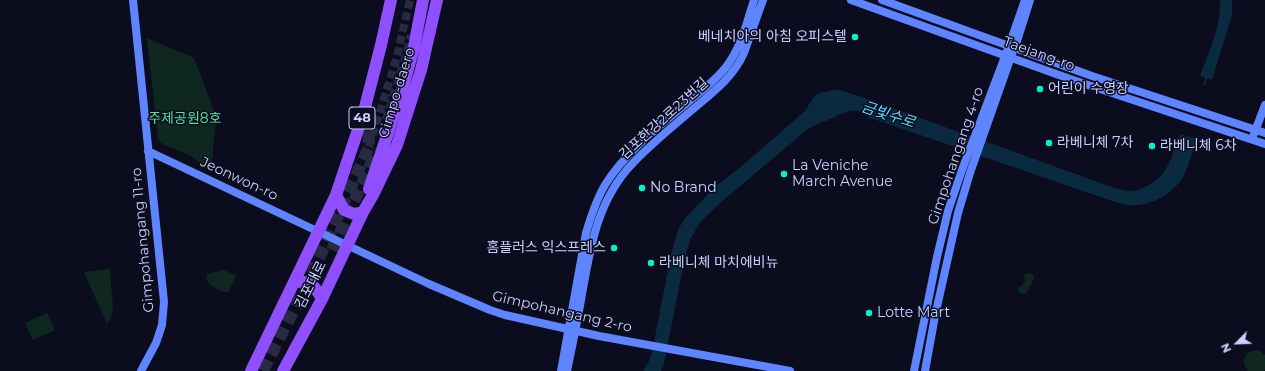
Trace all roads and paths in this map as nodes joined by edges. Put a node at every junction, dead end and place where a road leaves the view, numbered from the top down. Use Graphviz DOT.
graph roads {
  1 [pos="132,0"];
  2 [pos="391,0"];
  3 [pos="399,0"];
  4 [pos="423,0"];
  5 [pos="429,0"];
  6 [pos="436,0"];
  7 [pos="754,0"];
  8 [pos="763,0"];
  9 [pos="850,0"];
  10 [pos="882,0"];
  11 [pos="1025,0"];
  12 [pos="1030,0"];
  13 [pos="1012,46"];
  14 [pos="1008,57"];
  15 [pos="1265,105"];
  16 [pos="368,118"];
  17 [pos="1256,130"];
  18 [pos="394,132"];
  19 [pos="1265,133"];
  20 [pos="1252,140"];
  21 [pos="1265,144"];
  22 [pos="148,151"];
  23 [pos="966,171"];
  24 [pos="336,195"];
  25 [pos="363,212"];
  26 [pos="319,232"];
  27 [pos="348,246"];
  28 [pos="295,282"];
  29 [pos="322,299"];
  30 [pos="572,330"];
  31 [pos="142,371"];
  32 [pos="251,371"];
  33 [pos="283,371"];
  34 [pos="561,371"];
  35 [pos="567,371"];
  36 [pos="790,371"];
  37 [pos="914,371"];
  38 [pos="925,371"];
  1 -- 22 [label="street, Gimpohangang 11-ro"];
  2 -- 24 [label="main road, Gimpo-daero / 48"];
  3 -- 16 [label="main road"];
  4 -- 25 [label="main road"];
  5 -- 18 [label="main road, 48"];
  6 -- 25 [label="main road, Gimpo-daero"];
  7 -- 30 [label="street, 김포한강2로23번길"];
  8 -- 30 [label="street, 김포한강2로23번길"];
  9 -- 14 [label="street, Taejang-ro"];
  10 -- 13 [label="street, Taejang-ro"];
  11 -- 13 [label="street"];
  12 -- 13 [label="street"];
  13 -- 14 [label="street, Gimpohangang 4-ro"];
  13 -- 17 [label="street, Taejang-ro"];
  14 -- 20 [label="street, Taejang-ro"];
  14 -- 23 [label="street, Gimpohangang 4-ro"];
  14 -- 23 [label="street, Gimpohangang 4-ro"];
  15 -- 17 [label="street"];
  17 -- 19 [label="street, Taejang-ro"];
  17 -- 20 [label="street"];
  20 -- 21 [label="street, Taejang-ro"];
  22 -- 26 [label="street, Jeonwon-ro"];
  22 -- 31 [label="street, Gimpohangang 11-ro"];
  23 -- 37 [label="street, Gimpohangang 4-ro"];
  23 -- 38 [label="street, Gimpohangang 4-ro"];
  24 -- 25 [label="main road"];
  24 -- 26 [label="main road, Gimpo-daero / 48"];
  25 -- 27 [label="main road, 김포대로"];
  26 -- 27 [label="street, Gimpohangang 2-ro"];
  26 -- 28 [label="main road, 김포대로 / 48"];
  27 -- 29 [label="main road, 김포대로"];
  27 -- 30 [label="street, Gimpohangang 2-ro"];
  28 -- 29 [label="main road"];
  28 -- 32 [label="main road, 김포대로 / 48"];
  29 -- 33 [label="main road, 김포대로"];
  30 -- 34 [label="street"];
  30 -- 35 [label="street"];
  30 -- 36 [label="street, Gimpohangang 2-ro"];
}
